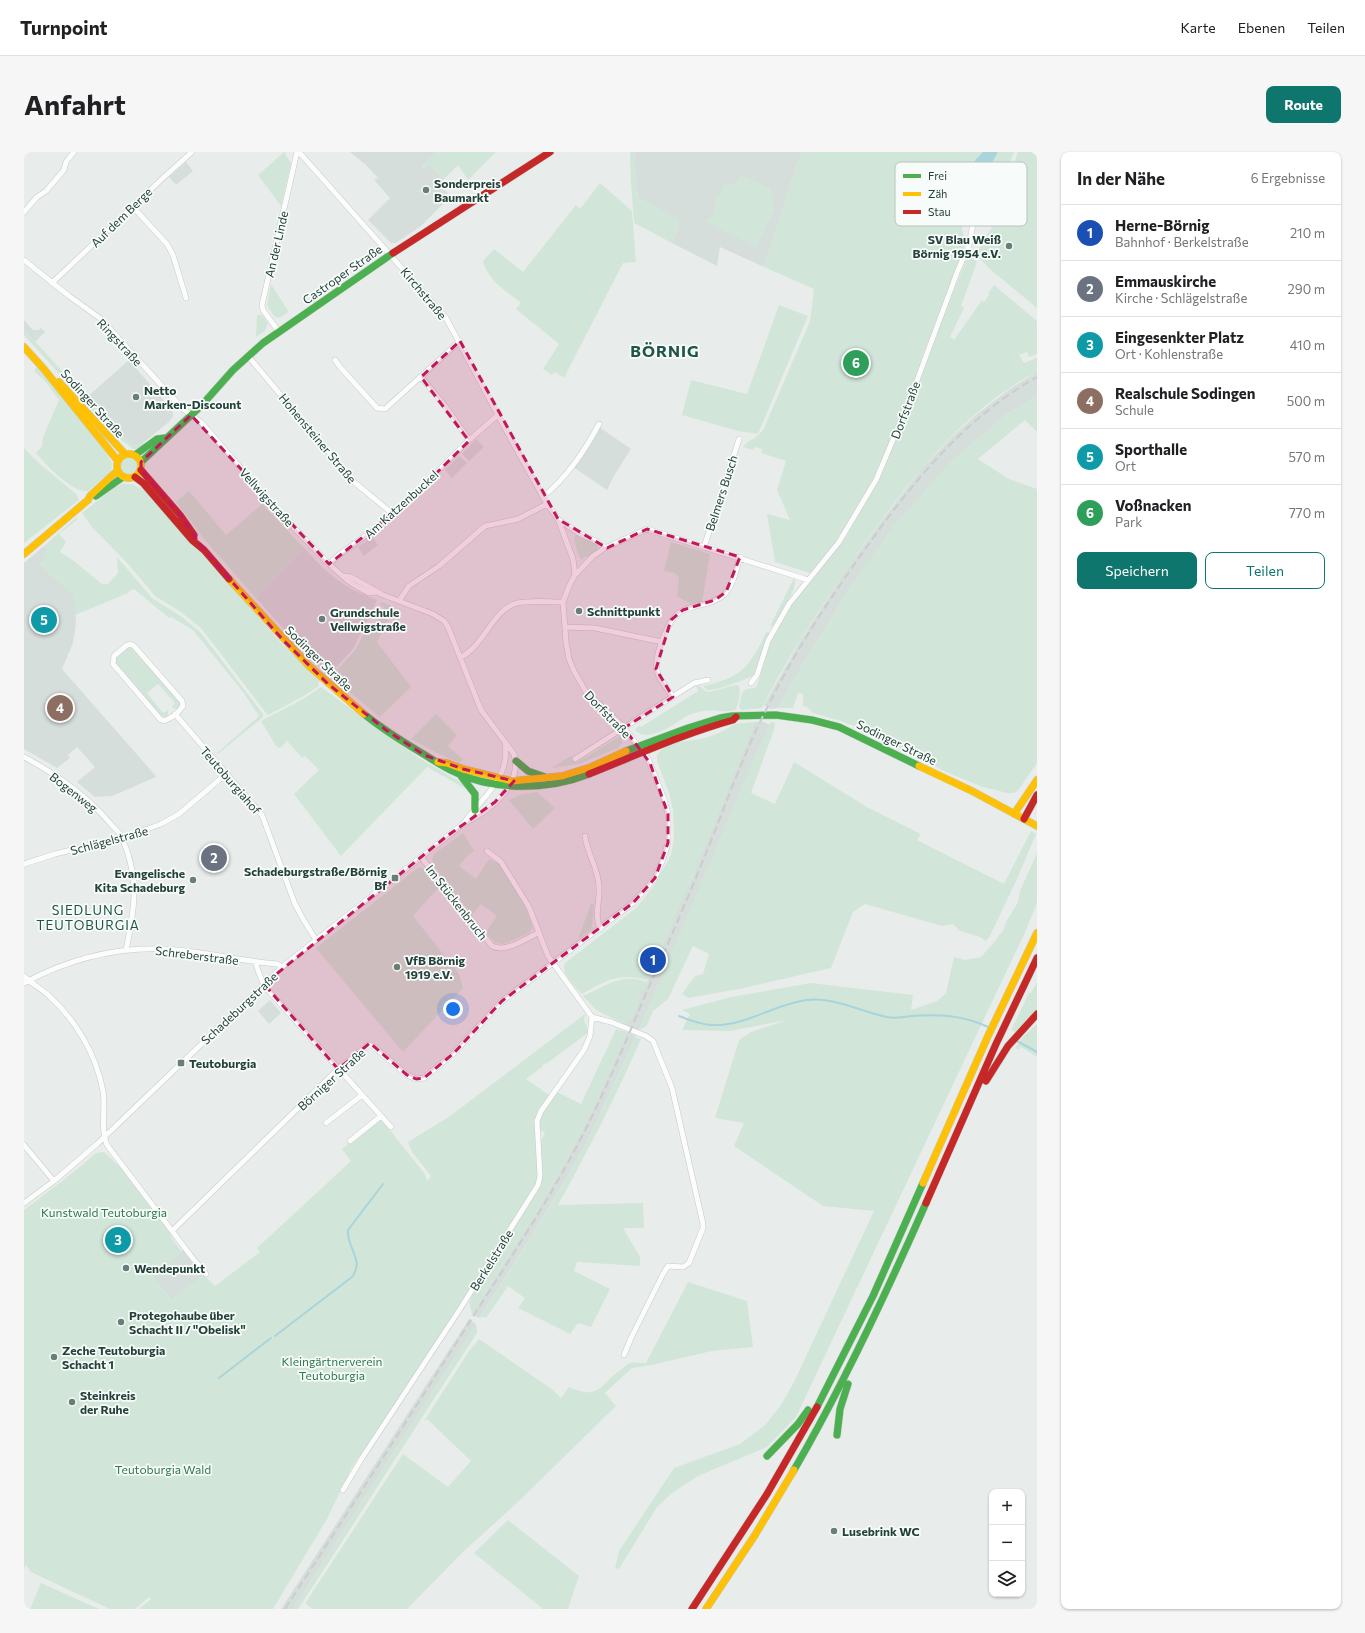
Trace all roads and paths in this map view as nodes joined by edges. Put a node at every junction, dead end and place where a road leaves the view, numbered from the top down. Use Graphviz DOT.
graph roads {
  1 [pos="74,152"];
  2 [pos="192,152"];
  3 [pos="298,152"];
  4 [pos="550,152"];
  5 [pos="132,206"];
  6 [pos="24,212"];
  7 [pos="973,226"];
  8 [pos="390,255"];
  9 [pos="24,260"];
  10 [pos="52,283"];
  11 [pos="186,298"];
  12 [pos="279,332"];
  13 [pos="460,341"];
  14 [pos="24,347"];
  15 [pos="248,356"];
  16 [pos="335,360"];
  17 [pos="43,368"];
  18 [pos="420,377"];
  19 [pos="191,415"];
  20 [pos="498,415"];
  21 [pos="599,424"];
  22 [pos="165,438"];
  23 [pos="739,439"];
  24 [pos="469,440"];
  25 [pos="125,454"];
  26 [pos="134,455"];
  27 [pos="118,461"];
  28 [pos="141,466"];
  29 [pos="117,470"];
  30 [pos="122,477"];
  31 [pos="135,477"];
  32 [pos="543,496"];
  33 [pos="88,500"];
  34 [pos="547,504"];
  35 [pos="393,514"];
  36 [pos="558,519"];
  37 [pos="704,547"];
  38 [pos="605,548"];
  39 [pos="204,550"];
  40 [pos="24,554"];
  41 [pos="740,557"];
  42 [pos="329,564"];
  43 [pos="575,575"];
  44 [pos="808,580"];
  45 [pos="399,601"];
  46 [pos="564,602"];
  47 [pos="565,627"];
  48 [pos="662,642"];
  49 [pos="461,657"];
  50 [pos="708,680"];
  51 [pos="751,683"];
  52 [pos="673,697"];
  53 [pos="175,714"];
  54 [pos="624,728"];
  55 [pos="505,744"];
  56 [pos="640,749"];
  57 [pos="24,757"];
  58 [pos="575,759"];
  59 [pos="516,761"];
  60 [pos="437,762"];
  61 [pos="226,774"];
  62 [pos="460,775"];
  63 [pos="547,778"];
  64 [pos="1037,780"];
  65 [pos="498,781"];
  66 [pos="511,783"];
  67 [pos="1037,794"];
  68 [pos="475,810"];
  69 [pos="1014,814"];
  70 [pos="1024,819"];
  71 [pos="463,824"];
  72 [pos="1037,826"];
  73 [pos="585,836"];
  74 [pos="121,838"];
  75 [pos="487,851"];
  76 [pos="421,857"];
  77 [pos="24,864"];
  78 [pos="600,928"];
  79 [pos="538,933"];
  80 [pos="1037,933"];
  81 [pos="316,940"];
  82 [pos="126,950"];
  83 [pos="1037,958"];
  84 [pos="255,962"];
  85 [pos="553,964"];
  86 [pos="282,968"];
  87 [pos="24,976"];
  88 [pos="26,982"];
  89 [pos="264,984"];
  90 [pos="1037,1014"];
  91 [pos="592,1017"];
  92 [pos="338,1069"];
  93 [pos="362,1095"];
  94 [pos="382,1116"];
  95 [pos="326,1123"];
  96 [pos="960,1125"];
  97 [pos="391,1127"];
  98 [pos="104,1138"];
  99 [pos="350,1141"];
  100 [pos="24,1145"];
  101 [pos="54,1181"];
  102 [pos="24,1203"];
  103 [pos="172,1231"];
  104 [pos="206,1274"];
  105 [pos="870,1326"];
  106 [pos="624,1355"];
  107 [pos="834,1374"];
  108 [pos="837,1435"];
  109 [pos="767,1456"];
  110 [pos="343,1490"];
  111 [pos="692,1609"];
  112 [pos="706,1609"];
  1 -- 6 [label="street"];
  2 -- 5 [label="street, Auf dem Berge"];
  3 -- 8 [label="street, Kirchstraße"];
  3 -- 12 [label="street, An der Linde"];
  4 -- 8 [label="main road, Castroper Straße"];
  5 -- 10 [label="street, Auf dem Berge"];
  5 -- 11 [label="street"];
  7 -- 44 [label="street, Dorfstraße"];
  8 -- 12 [label="main road, Castroper Straße"];
  8 -- 13 [label="street, Kirchstraße"];
  9 -- 10 [label="street, Ringstraße"];
  10 -- 19 [label="street, Ringstraße"];
  12 -- 15 [label="main road, Castroper Straße"];
  13 -- 18 [label="street"];
  13 -- 20 [label="street, Kirchstraße"];
  14 -- 17 [label="main road, Sodinger Straße"];
  15 -- 19 [label="main road, Castroper Straße"];
  15 -- 35 [label="street, Hohensteiner Straße"];
  16 -- 18 [label="street"];
  17 -- 25 [label="main road, Sodinger Straße"];
  17 -- 27 [label="main road, Sodinger Straße"];
  18 -- 24 [label="street"];
  19 -- 22 [label="main road, Castroper Straße"];
  19 -- 42 [label="street, Vellwigstraße"];
  20 -- 24 [label="street, Am Katzenbuckel"];
  20 -- 32 [label="street, Kirchstraße"];
  21 -- 32 [label="street"];
  22 -- 26 [label="main road, Castroper Straße"];
  22 -- 28 [label="main road, Castroper Straße"];
  23 -- 37 [label="street, Belmers Busch"];
  24 -- 35 [label="street, Am Katzenbuckel"];
  25 -- 26 [label="main road"];
  25 -- 27 [label="main road"];
  26 -- 28 [label="main road"];
  27 -- 29 [label="main road"];
  28 -- 31 [label="main road"];
  28 -- 39 [label="main road, Sodinger Straße"];
  29 -- 30 [label="main road"];
  29 -- 33 [label="main road"];
  30 -- 31 [label="main road"];
  30 -- 33 [label="main road"];
  31 -- 39 [label="main road, Sodinger Straße"];
  32 -- 34 [label="street, Kirchstraße"];
  33 -- 40 [label="main road"];
  34 -- 36 [label="street, Kirchstraße"];
  34 -- 45 [label="street"];
  35 -- 42 [label="street, Am Katzenbuckel"];
  36 -- 38 [label="street, Kirchstraße"];
  36 -- 43 [label="street, Kirchstraße"];
  37 -- 38 [label="street, Dorfstraße"];
  37 -- 41 [label="street, Dorfstraße"];
  38 -- 43 [label="street, Dorfstraße"];
  39 -- 60 [label="main road, Sodinger Straße"];
  41 -- 44 [label="street, Dorfstraße"];
  41 -- 48 [label="street"];
  42 -- 45 [label="street, Vellwigstraße"];
  43 -- 46 [label="street, Dorfstraße"];
  44 -- 51 [label="street, Dorfstraße"];
  45 -- 49 [label="street, Vellwigstraße"];
  46 -- 47 [label="street, Dorfstraße"];
  46 -- 49 [label="street"];
  47 -- 48 [label="street"];
  47 -- 54 [label="street, Dorfstraße"];
  48 -- 52 [label="street"];
  49 -- 55 [label="street, Vellwigstraße"];
  50 -- 52 [label="street"];
  52 -- 54 [label="street"];
  53 -- 53 [label="street"];
  53 -- 61 [label="street, Teutoburgiahof"];
  54 -- 56 [label="street, Dorfstraße"];
  54 -- 58 [label="street"];
  55 -- 59 [label="street, Vellwigstraße"];
  55 -- 65 [label="street"];
  56 -- 63 [label="main road, Sodinger Straße"];
  56 -- 66 [label="main road, Sodinger Straße"];
  56 -- 69 [label="main road, Sodinger Straße"];
  56 -- 78 [label="street"];
  57 -- 74 [label="street, Bogenweg"];
  59 -- 63 [label="main road"];
  59 -- 66 [label="street"];
  60 -- 62 [label="main road, Sodinger Straße"];
  60 -- 65 [label="main road, Sodinger Straße"];
  61 -- 74 [label="street, Schlägelstraße"];
  61 -- 81 [label="street, Teutoburgiahof"];
  62 -- 65 [label="main road, Sodinger Straße"];
  62 -- 68 [label="main road"];
  63 -- 66 [label="main road, Sodinger Straße"];
  64 -- 69 [label="main road"];
  65 -- 66 [label="main road, Sodinger Straße"];
  65 -- 68 [label="street, Schadeburgstraße"];
  66 -- 71 [label="street, Schadeburgstraße"];
  67 -- 70 [label="main road"];
  68 -- 71 [label="street, Schadeburgstraße"];
  69 -- 70 [label="main road, Sodinger Straße"];
  70 -- 72 [label="main road, Sodinger Straße"];
  71 -- 76 [label="street, Schadeburgstraße"];
  73 -- 78 [label="street"];
  74 -- 77 [label="street, Schlägelstraße"];
  74 -- 82 [label="street, Bogenweg"];
  75 -- 79 [label="street"];
  76 -- 79 [label="street, Im Stückenbruch"];
  76 -- 81 [label="street, Schadeburgstraße"];
  78 -- 85 [label="street"];
  79 -- 85 [label="street"];
  80 -- 107 [label="main road"];
  81 -- 86 [label="street, Schadeburgstraße"];
  82 -- 84 [label="street, Schreberstraße"];
  82 -- 88 [label="street, Schreberstraße"];
  83 -- 96 [label="main road"];
  84 -- 86 [label="street, Schreberstraße"];
  84 -- 89 [label="street, Schreberstraße"];
  85 -- 91 [label="street"];
  85 -- 92 [label="street, Börniger Straße"];
  86 -- 89 [label="street, Schadeburgstraße"];
  87 -- 88 [label="street"];
  88 -- 98 [label="street"];
  89 -- 92 [label="street, Schreberstraße"];
  89 -- 98 [label="street, Schadeburgstraße"];
  90 -- 96 [label="main road"];
  91 -- 106 [label="street"];
  91 -- 110 [label="street, Berkelstraße"];
  92 -- 93 [label="street, Schreberstraße"];
  92 -- 103 [label="street, Börniger Straße"];
  93 -- 94 [label="street, Schreberstraße"];
  93 -- 95 [label="street"];
  94 -- 97 [label="street, Schreberstraße"];
  94 -- 99 [label="street"];
  96 -- 105 [label="main road"];
  98 -- 101 [label="street, Schadeburgstraße"];
  98 -- 103 [label="street"];
  100 -- 101 [label="street"];
  101 -- 102 [label="street, Schadeburgstraße"];
  103 -- 104 [label="street"];
  105 -- 108 [label="main road"];
  105 -- 112 [label="main road"];
  107 -- 109 [label="main road"];
  107 -- 111 [label="main road"];
}
